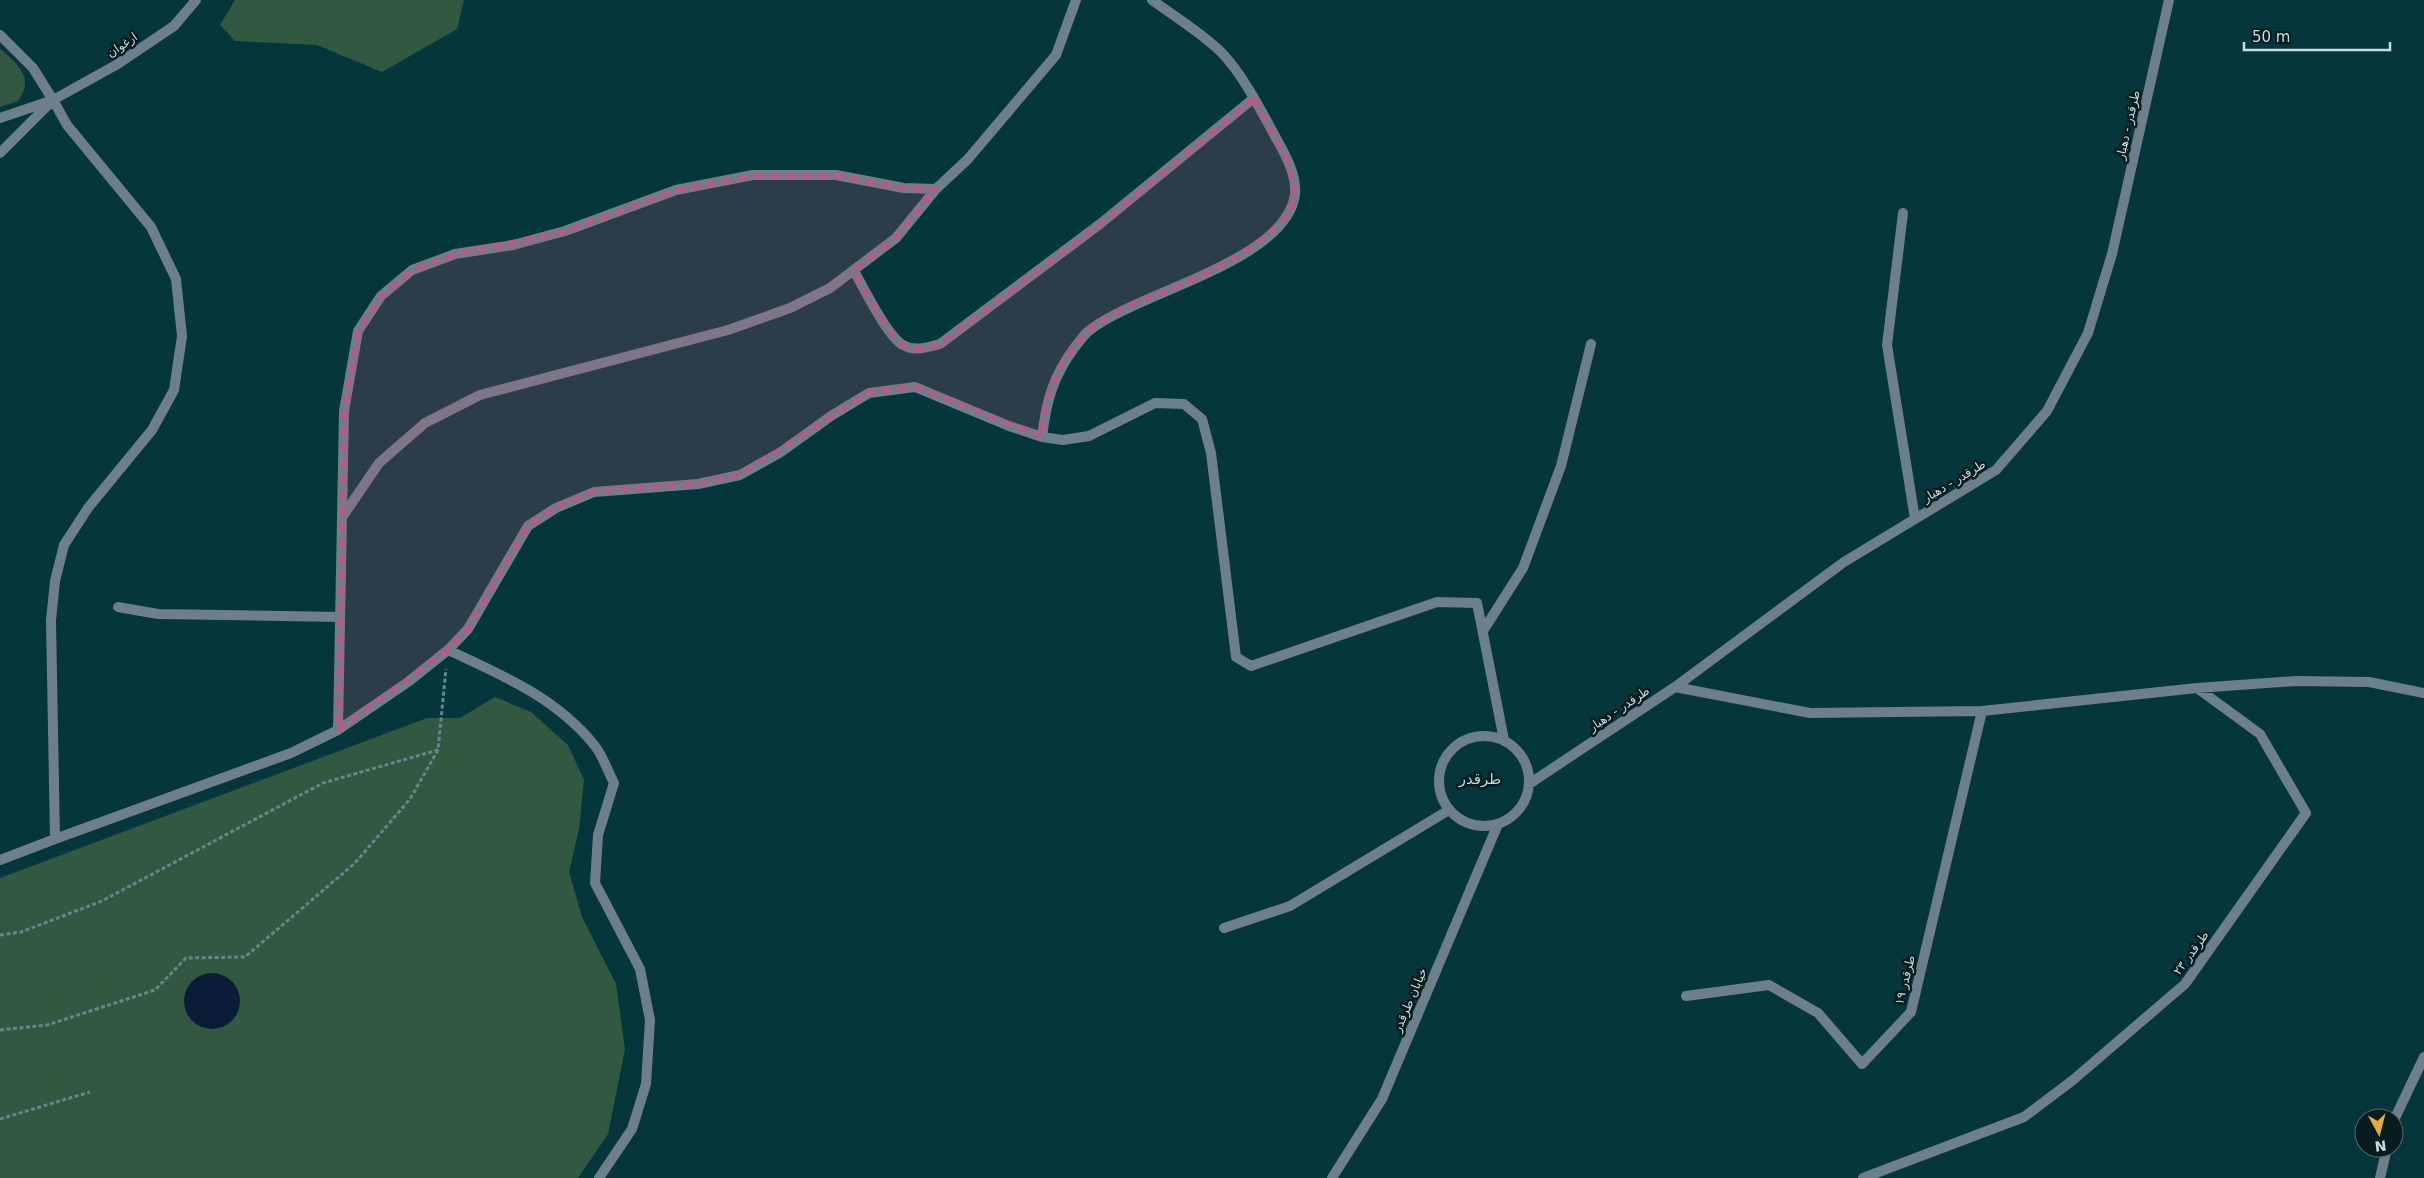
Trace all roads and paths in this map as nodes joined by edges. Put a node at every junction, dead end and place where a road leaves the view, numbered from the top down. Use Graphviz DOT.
graph roads {
  1 [pos="196,0"];
  2 [pos="1076,0"];
  3 [pos="1152,0"];
  4 [pos="2169,0"];
  5 [pos="0,35"];
  6 [pos="1254,98"];
  7 [pos="53,100"];
  8 [pos="0,118"];
  9 [pos="0,153"];
  10 [pos="936,189"];
  11 [pos="1903,213"];
  12 [pos="854,271"];
  13 [pos="1591,344"];
  14 [pos="1042,437"];
  15 [pos="342,517"];
  16 [pos="1916,520"];
  17 [pos="118,607"];
  18 [pos="340,617"];
  19 [pos="1483,631"];
  20 [pos="448,650"];
  21 [pos="1675,687"];
  22 [pos="2197,688"];
  23 [pos="2424,693"];
  24 [pos="1982,711"];
  25 [pos="338,730"];
  26 [pos="1504,740"];
  27 [pos="438,750"];
  28 [pos="1530,784"];
  29 [pos="1449,810"];
  30 [pos="1498,824"];
  31 [pos="55,839"];
  32 [pos="0,860"];
  33 [pos="1224,928"];
  34 [pos="0,935"];
  35 [pos="1686,996"];
  36 [pos="0,1030"];
  37 [pos="2424,1057"];
  38 [pos="90,1092"];
  39 [pos="2400,1108"];
  40 [pos="0,1119"];
  41 [pos="2385,1158"];
  42 [pos="599,1178"];
  43 [pos="1332,1178"];
  44 [pos="1863,1178"];
  45 [pos="2380,1178"];
  1 -- 7 [label="street, ارغوان"];
  2 -- 10 [label="street"];
  3 -- 6 [label="street"];
  4 -- 16 [label="street, طرقدر - دهبار"];
  5 -- 7 [label="street"];
  6 -- 12 [label="street"];
  6 -- 14 [label="street"];
  7 -- 8 [label="street"];
  7 -- 9 [label="street"];
  7 -- 31 [label="street"];
  10 -- 12 [label="street"];
  10 -- 15 [label="street"];
  11 -- 16 [label="street"];
  12 -- 15 [label="street"];
  13 -- 19 [label="street"];
  14 -- 19 [label="street"];
  14 -- 20 [label="street"];
  15 -- 18 [label="street"];
  16 -- 21 [label="street, طرقدر - دهبار"];
  17 -- 18 [label="street"];
  18 -- 25 [label="street"];
  19 -- 26 [label="street"];
  20 -- 25 [label="street"];
  20 -- 27 [label="path"];
  20 -- 42 [label="street"];
  21 -- 24 [label="street"];
  21 -- 28 [label="street, طرقدر - دهبار"];
  22 -- 23 [label="street"];
  22 -- 24 [label="street"];
  22 -- 44 [label="street, طرقدر ۲۳"];
  24 -- 35 [label="street, طرقدر ۱۹"];
  25 -- 31 [label="street"];
  26 -- 28 [label="street"];
  26 -- 29 [label="street"];
  27 -- 34 [label="path"];
  27 -- 36 [label="path"];
  28 -- 30 [label="street"];
  29 -- 30 [label="street"];
  29 -- 33 [label="street"];
  30 -- 43 [label="street, خیابان طرقدر"];
  31 -- 32 [label="street"];
  37 -- 39 [label="street"];
  38 -- 40 [label="path"];
  41 -- 45 [label="street"];
}
